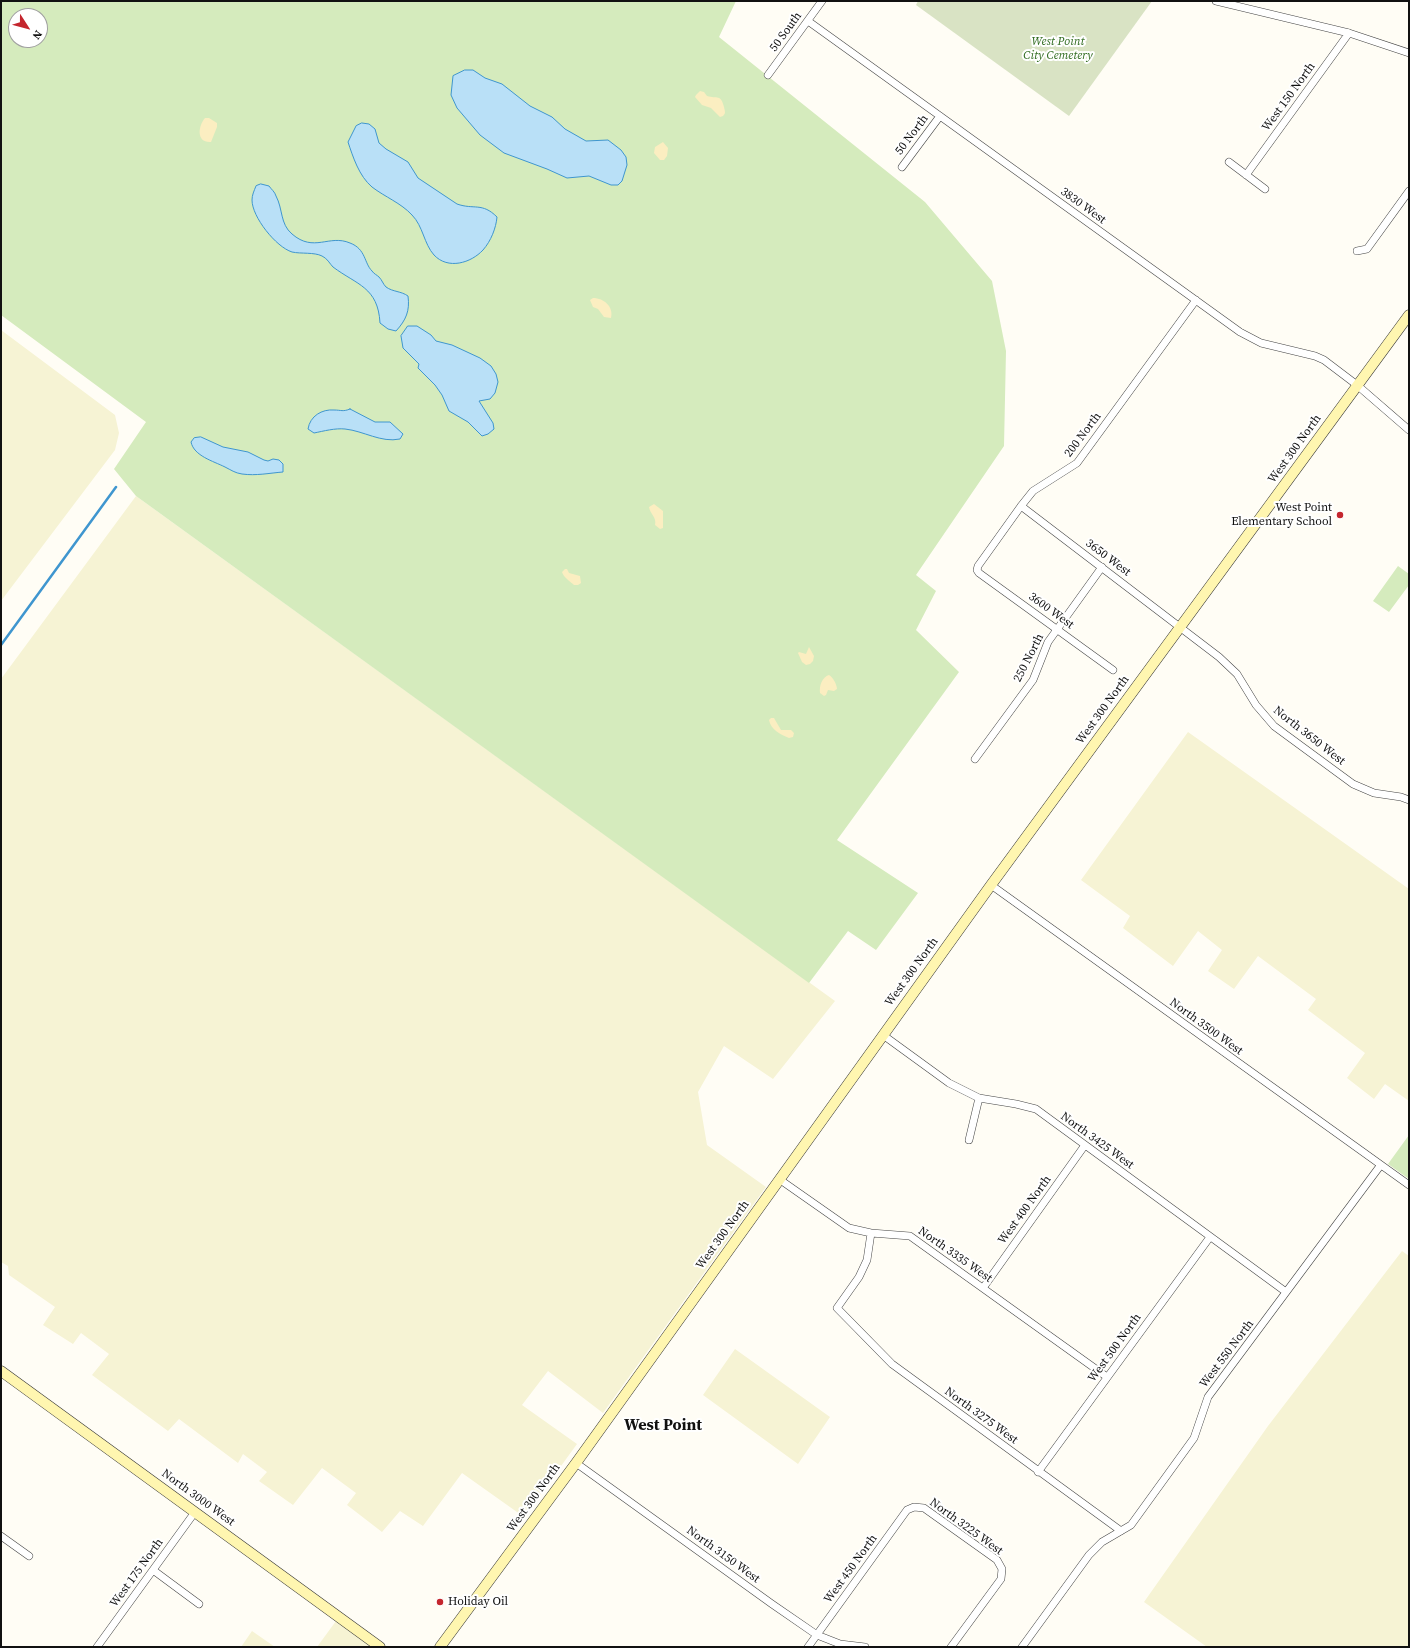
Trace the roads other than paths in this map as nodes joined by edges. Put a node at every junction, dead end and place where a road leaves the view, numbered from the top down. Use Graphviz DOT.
graph roads {
  1 [pos="822,1"];
  2 [pos="1216,1"];
  3 [pos="808,21"];
  4 [pos="1350,33"];
  5 [pos="1409,53"];
  6 [pos="768,75"];
  7 [pos="940,116"];
  8 [pos="1229,162"];
  9 [pos="902,167"];
  10 [pos="1246,175"];
  11 [pos="1265,189"];
  12 [pos="1409,192"];
  13 [pos="1357,251"];
  14 [pos="1196,300"];
  15 [pos="1409,315"];
  16 [pos="1357,385"];
  17 [pos="1409,430"];
  18 [pos="1021,506"];
  19 [pos="1102,567"];
  20 [pos="977,570"];
  21 [pos="1181,627"];
  22 [pos="1056,629"];
  23 [pos="1113,670"];
  24 [pos="975,759"];
  25 [pos="1409,800"];
  26 [pos="991,885"];
  27 [pos="883,1035"];
  28 [pos="979,1098"];
  29 [pos="969,1140"];
  30 [pos="1085,1145"];
  31 [pos="1380,1166"];
  32 [pos="779,1179"];
  33 [pos="1409,1185"];
  34 [pos="871,1233"];
  35 [pos="1210,1236"];
  36 [pos="982,1288"];
  37 [pos="1286,1292"];
  38 [pos="3,1375"];
  39 [pos="1107,1377"];
  40 [pos="576,1463"];
  41 [pos="1038,1472"];
  42 [pos="914,1506"];
  43 [pos="195,1512"];
  44 [pos="1121,1531"];
  45 [pos="1,1536"];
  46 [pos="29,1556"];
  47 [pos="153,1570"];
  48 [pos="199,1604"];
  49 [pos="817,1635"];
  50 [pos="97,1647"];
  51 [pos="380,1647"];
  52 [pos="440,1647"];
  53 [pos="808,1647"];
  54 [pos="865,1647"];
  55 [pos="951,1647"];
  56 [pos="1022,1647"];
  1 -- 3 [label="street, 50 South"];
  2 -- 4 [label="street"];
  3 -- 6 [label="street, 50 South"];
  3 -- 7 [label="street, 3830 West"];
  4 -- 5 [label="street"];
  4 -- 10 [label="street, West 150 North"];
  7 -- 9 [label="street, 50 North"];
  7 -- 14 [label="street, 3830 West"];
  8 -- 10 [label="street"];
  10 -- 11 [label="street"];
  12 -- 13 [label="street"];
  14 -- 16 [label="street, 3830 West"];
  14 -- 18 [label="street, 200 North"];
  15 -- 16 [label="main road, West 300 North"];
  16 -- 17 [label="street, 3830 West"];
  16 -- 21 [label="main road, West 300 North"];
  18 -- 19 [label="street, 3650 West"];
  18 -- 20 [label="street, 200 North"];
  19 -- 21 [label="street, 3650 West"];
  19 -- 22 [label="street, 250 North"];
  20 -- 22 [label="street, 3600 West"];
  21 -- 25 [label="street, North 3650 West"];
  21 -- 26 [label="main road, West 300 North"];
  22 -- 23 [label="street, 3600 West"];
  22 -- 24 [label="street, 250 North"];
  26 -- 27 [label="main road, West 300 North"];
  26 -- 31 [label="street, North 3500 West"];
  27 -- 28 [label="street, North 3425 West"];
  27 -- 32 [label="main road, West 300 North"];
  28 -- 29 [label="street"];
  28 -- 30 [label="street, North 3425 West"];
  30 -- 35 [label="street, North 3425 West"];
  30 -- 36 [label="street, West 400 North"];
  31 -- 33 [label="street, North 3500 West"];
  31 -- 37 [label="street, West 550 North"];
  32 -- 34 [label="street, North 3335 West"];
  32 -- 40 [label="main road, West 300 North"];
  34 -- 36 [label="street, North 3335 West"];
  34 -- 41 [label="street, North 3275 West"];
  35 -- 37 [label="street, North 3425 West"];
  35 -- 39 [label="street, West 500 North"];
  36 -- 39 [label="street, North 3335 West"];
  37 -- 44 [label="street, West 550 North"];
  38 -- 43 [label="main road, North 3000 West"];
  39 -- 41 [label="street, West 500 North"];
  40 -- 49 [label="street, North 3150 West"];
  40 -- 52 [label="main road, West 300 North"];
  41 -- 44 [label="street, North 3275 West"];
  42 -- 49 [label="street, West 450 North"];
  42 -- 55 [label="street, North 3225 West"];
  43 -- 47 [label="street, West 175 North"];
  43 -- 51 [label="main road, North 3000 West"];
  44 -- 56 [label="street, West 550 North"];
  45 -- 46 [label="street"];
  47 -- 48 [label="street"];
  47 -- 50 [label="street, West 175 North"];
  49 -- 53 [label="street, West 450 North"];
  49 -- 54 [label="street, North 3150 West"];
}
